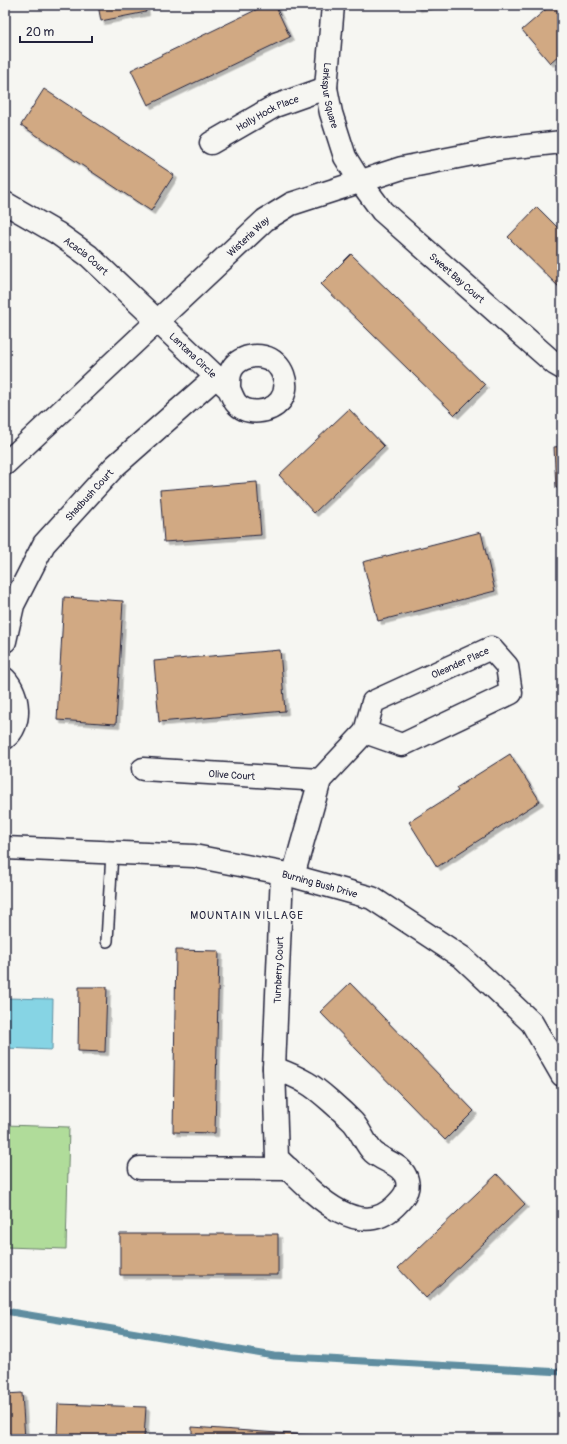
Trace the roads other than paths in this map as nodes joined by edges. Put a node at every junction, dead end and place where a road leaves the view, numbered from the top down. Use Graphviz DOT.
graph roads {
  1 [pos="333,5"];
  2 [pos="326,88"];
  3 [pos="562,142"];
  4 [pos="211,143"];
  5 [pos="360,181"];
  6 [pos="5,203"];
  7 [pos="157,320"];
  8 [pos="562,368"];
  9 [pos="222,383"];
  10 [pos="5,464"];
  11 [pos="5,641"];
  12 [pos="5,679"];
  13 [pos="365,732"];
  14 [pos="5,738"];
  15 [pos="144,769"];
  16 [pos="320,780"];
  17 [pos="5,848"];
  18 [pos="112,853"];
  19 [pos="288,874"];
  20 [pos="107,940"];
  21 [pos="274,1068"];
  22 [pos="562,1075"];
  23 [pos="140,1168"];
  24 [pos="289,1169"];
  1 -- 2 [label="street, Larkspur Square"];
  2 -- 4 [label="street, Holly Hock Place"];
  2 -- 5 [label="street, Larkspur Square"];
  3 -- 5 [label="street, Wisteria Way"];
  5 -- 7 [label="street, Wisteria Way"];
  5 -- 8 [label="street, Sweet Bay Court"];
  6 -- 7 [label="street, Acacia Court"];
  7 -- 9 [label="street, Lantana Circle"];
  7 -- 10 [label="street, Wisteria Way"];
  9 -- 11 [label="street, Shadbush Court"];
  12 -- 14 [label="street"];
  13 -- 13 [label="street, Oleander Place"];
  13 -- 16 [label="street"];
  15 -- 16 [label="street, Olive Court"];
  16 -- 19 [label="street"];
  17 -- 18 [label="street, Burning Bush Drive"];
  18 -- 19 [label="street, Burning Bush Drive"];
  18 -- 20 [label="lane"];
  19 -- 21 [label="street, Turnberry Court"];
  19 -- 22 [label="street, Burning Bush Drive"];
  21 -- 24 [label="street, Turnberry Court"];
  21 -- 24 [label="street, Turnberry Court"];
  23 -- 24 [label="street"];
}
